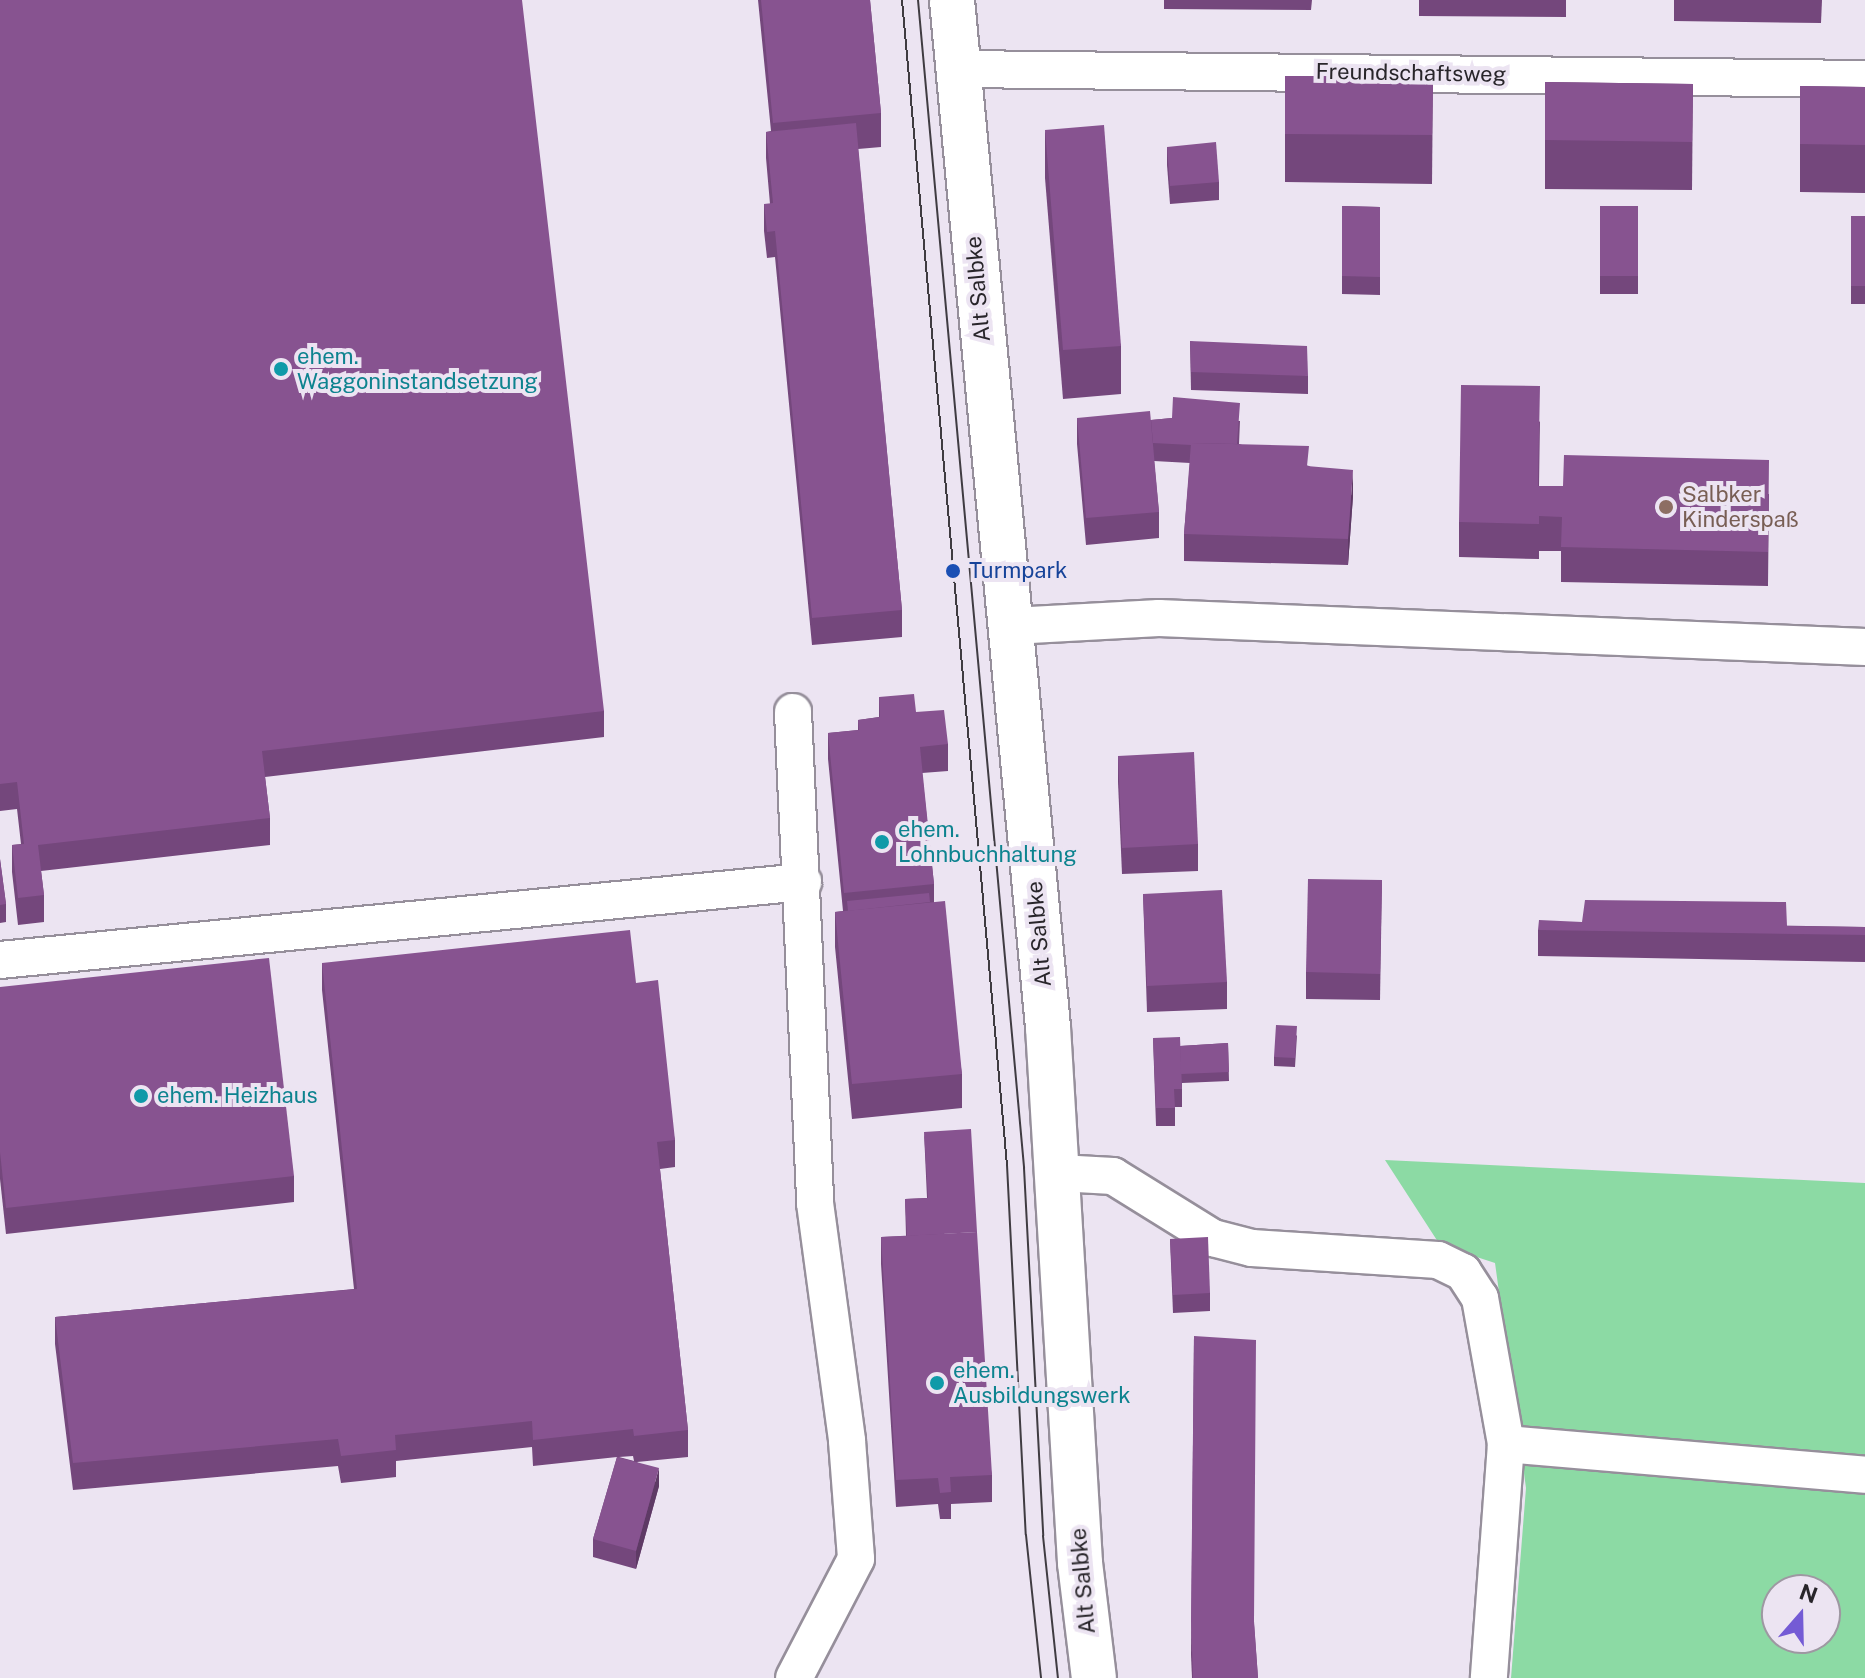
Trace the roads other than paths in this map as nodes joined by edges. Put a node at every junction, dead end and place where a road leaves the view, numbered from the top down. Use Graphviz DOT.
graph roads {
  1 [pos="952,0"];
  2 [pos="958,69"];
  3 [pos="1865,79"];
  4 [pos="1012,626"];
  5 [pos="1865,647"];
  6 [pos="793,712"];
  7 [pos="803,882"];
  8 [pos="0,960"];
  9 [pos="1059,1173"];
  10 [pos="1506,1444"];
  11 [pos="1865,1475"];
  12 [pos="794,1678"];
  13 [pos="1094,1678"];
  14 [pos="1489,1678"];
  1 -- 2 [label="main road, Alt Salbke"];
  2 -- 3 [label="street, Freundschaftsweg"];
  2 -- 4 [label="main road, Alt Salbke"];
  4 -- 5 [label="street"];
  4 -- 9 [label="main road, Alt Salbke"];
  6 -- 7 [label="street"];
  7 -- 8 [label="street"];
  7 -- 12 [label="street"];
  9 -- 10 [label="street"];
  9 -- 13 [label="main road, Alt Salbke"];
  10 -- 11 [label="street"];
  10 -- 14 [label="street"];
}
